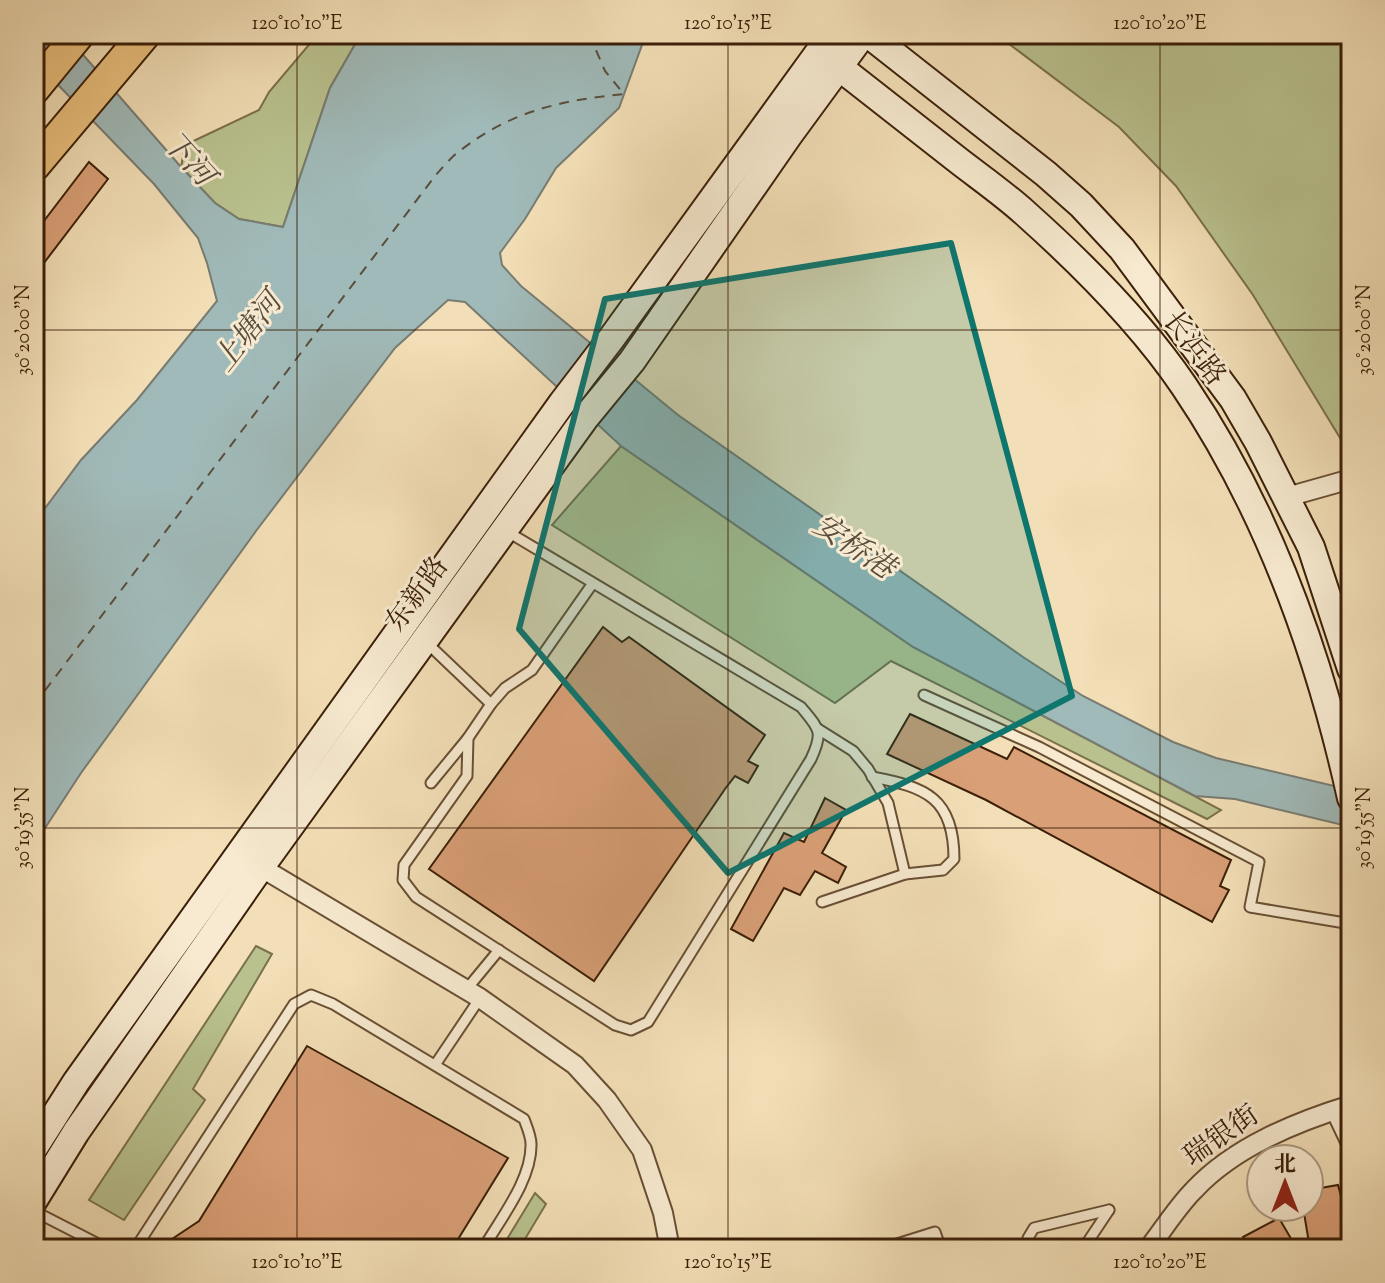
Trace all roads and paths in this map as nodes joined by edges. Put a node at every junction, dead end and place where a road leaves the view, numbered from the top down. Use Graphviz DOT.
graph roads {
  1 [pos="79,34"];
  2 [pos="866,34"];
  3 [pos="136,45"];
  4 [pos="830,51"];
  5 [pos="34,89"];
  6 [pos="34,166"];
  7 [pos="1351,479"];
  8 [pos="1287,497"];
  9 [pos="505,530"];
  10 [pos="593,583"];
  11 [pos="425,641"];
  12 [pos="1351,669"];
  13 [pos="924,695"];
  14 [pos="491,704"];
  15 [pos="818,729"];
  16 [pos="468,738"];
  17 [pos="872,777"];
  18 [pos="431,783"];
  19 [pos="1351,798"];
  20 [pos="250,860"];
  21 [pos="905,874"];
  22 [pos="822,902"];
  23 [pos="1351,924"];
  24 [pos="499,950"];
  25 [pos="473,994"];
  26 [pos="435,1065"];
  27 [pos="1342,1108"];
  28 [pos="34,1148"];
  29 [pos="1351,1148"];
  30 [pos="34,1200"];
  31 [pos="34,1211"];
  32 [pos="108,1249"];
  33 [pos="135,1249"];
  34 [pos="483,1249"];
  35 [pos="670,1249"];
  36 [pos="881,1249"];
  37 [pos="941,1249"];
  38 [pos="1028,1249"];
  39 [pos="1083,1249"];
  40 [pos="1148,1249"];
  1 -- 5 [label="main road"];
  2 -- 4 [label="main road, 东新路"];
  2 -- 8 [label="main road, 长浜路"];
  3 -- 6 [label="main road"];
  4 -- 9 [label="main road, 东新路"];
  4 -- 19 [label="main road, 长浜路"];
  4 -- 20 [label="main road, 东新路"];
  7 -- 8 [label="street"];
  8 -- 12 [label="main road, 长浜路"];
  9 -- 10 [label="lane"];
  9 -- 11 [label="main road, 东新路"];
  10 -- 14 [label="lane"];
  10 -- 15 [label="lane"];
  11 -- 14 [label="lane"];
  11 -- 20 [label="main road, 东新路"];
  13 -- 23 [label="lane"];
  14 -- 16 [label="lane"];
  15 -- 17 [label="lane"];
  15 -- 24 [label="lane"];
  16 -- 18 [label="lane"];
  16 -- 24 [label="lane"];
  17 -- 21 [label="lane"];
  17 -- 21 [label="lane"];
  20 -- 25 [label="street"];
  20 -- 28 [label="main road, 东新路"];
  20 -- 30 [label="main road, 东新路"];
  21 -- 22 [label="lane"];
  24 -- 25 [label="lane"];
  25 -- 26 [label="lane"];
  25 -- 35 [label="street"];
  26 -- 33 [label="lane"];
  26 -- 34 [label="lane"];
  27 -- 29 [label="street"];
  27 -- 40 [label="street, 瑞银街"];
  31 -- 32 [label="lane"];
  36 -- 37 [label="lane"];
  38 -- 39 [label="lane"];
}
